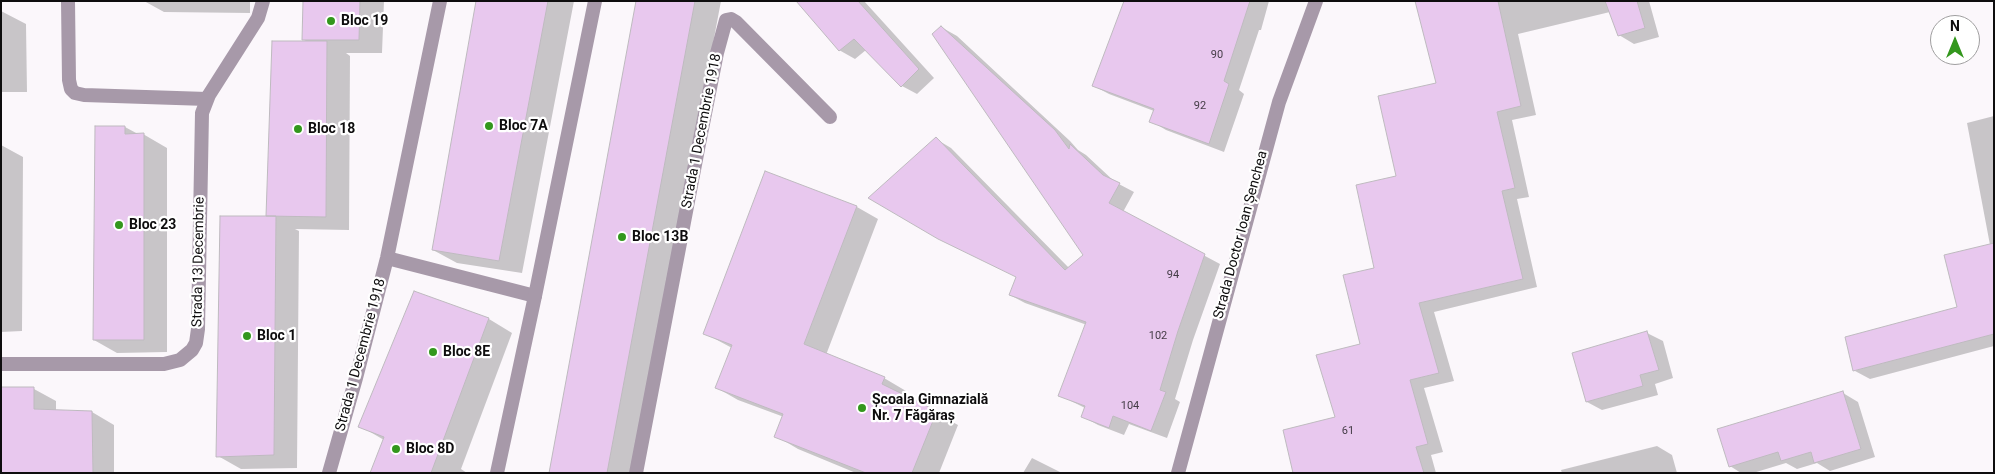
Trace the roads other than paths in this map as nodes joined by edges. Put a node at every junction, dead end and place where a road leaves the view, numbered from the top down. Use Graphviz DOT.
graph roads {
  1 [pos="68,1"];
  2 [pos="263,1"];
  3 [pos="440,1"];
  4 [pos="595,1"];
  5 [pos="1316,1"];
  6 [pos="207,98"];
  7 [pos="830,117"];
  8 [pos="387,258"];
  9 [pos="536,296"];
  10 [pos="1,364"];
  11 [pos="329,473"];
  12 [pos="497,473"];
  13 [pos="636,473"];
  14 [pos="1178,473"];
  1 -- 6 [label="street"];
  2 -- 6 [label="street, Strada 13 Decembrie"];
  3 -- 8 [label="street, Strada 1 Decembrie 1918"];
  4 -- 9 [label="street"];
  5 -- 14 [label="street, Strada Doctor Ioan Șenchea"];
  6 -- 10 [label="street, Strada 13 Decembrie"];
  7 -- 13 [label="street, Strada 1 Decembrie 1918"];
  8 -- 9 [label="street"];
  8 -- 11 [label="street, Strada 1 Decembrie 1918"];
  9 -- 12 [label="street"];
}
